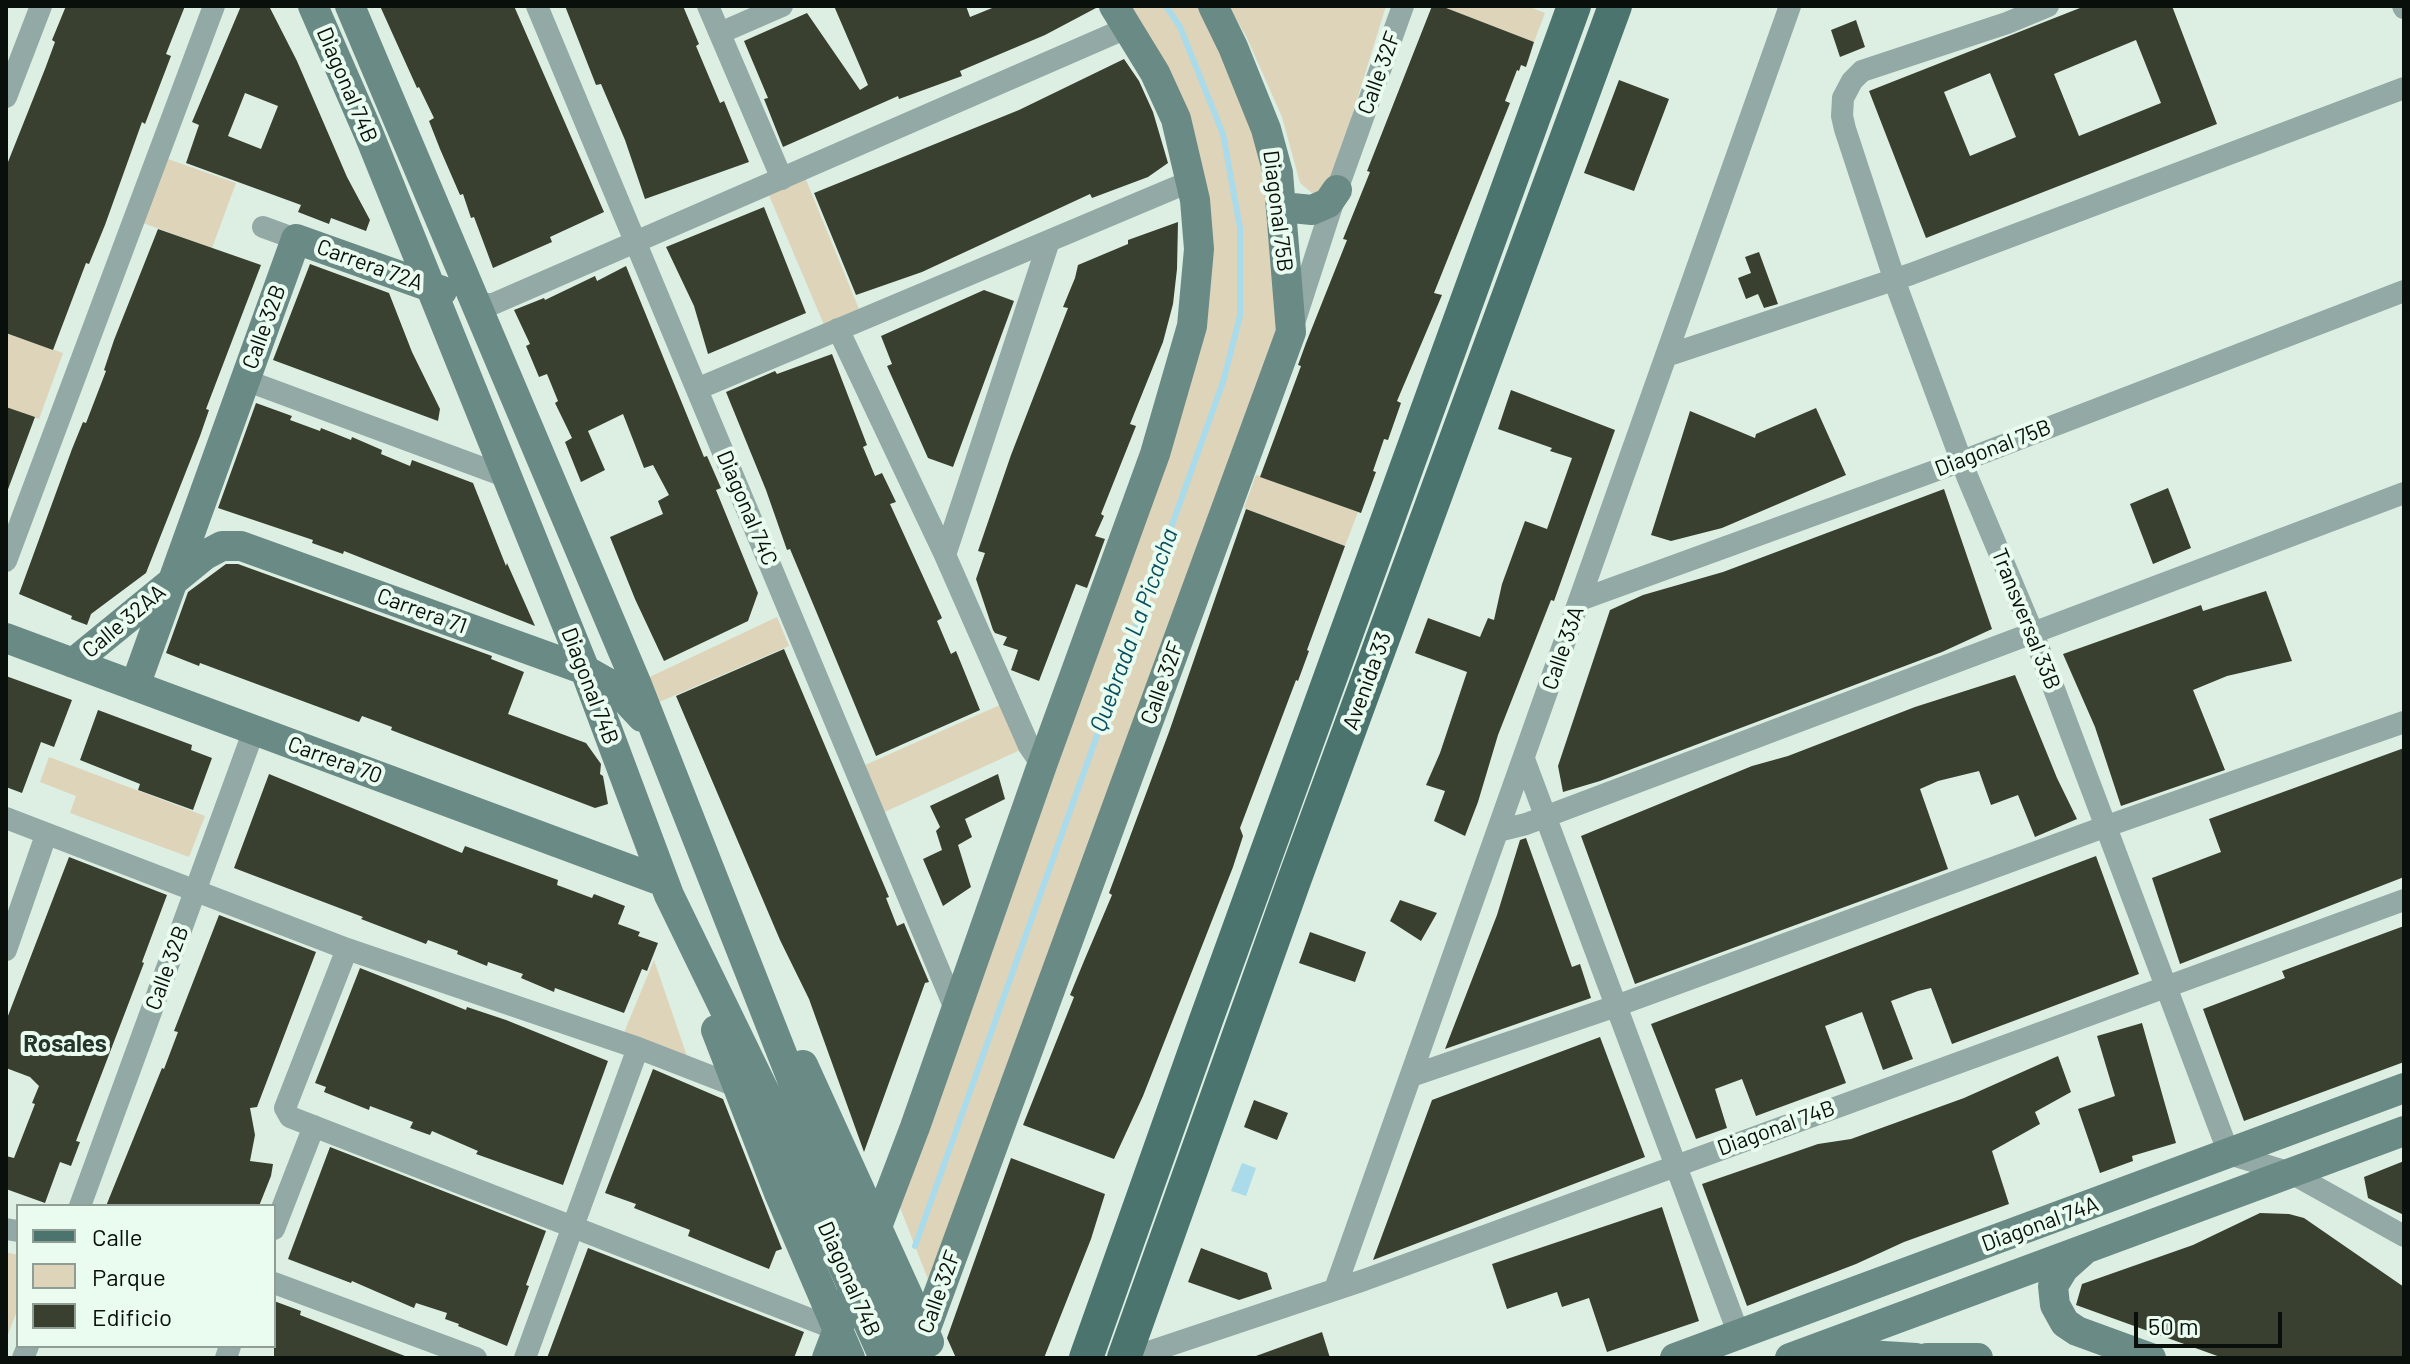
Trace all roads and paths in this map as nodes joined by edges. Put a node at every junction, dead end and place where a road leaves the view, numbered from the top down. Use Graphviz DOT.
graph roads {
  1 [pos="41,6"];
  2 [pos="214,6"];
  3 [pos="313,6"];
  4 [pos="350,6"];
  5 [pos="537,6"];
  6 [pos="708,6"];
  7 [pos="782,6"];
  8 [pos="1213,6"];
  9 [pos="1403,6"];
  10 [pos="1574,6"];
  11 [pos="1615,6"];
  12 [pos="1790,6"];
  13 [pos="2048,6"];
  14 [pos="1122,17"];
  15 [pos="720,33"];
  16 [pos="14,50"];
  17 [pos="2404,88"];
  18 [pos="6,97"];
  19 [pos="782,179"];
  20 [pos="1191,181"];
  21 [pos="1337,190"];
  22 [pos="1282,207"];
  23 [pos="263,227"];
  24 [pos="296,239"];
  25 [pos="1049,241"];
  26 [pos="636,242"];
  27 [pos="1895,279"];
  28 [pos="430,287"];
  29 [pos="2404,291"];
  30 [pos="477,304"];
  31 [pos="838,329"];
  32 [pos="1291,332"];
  33 [pos="1666,356"];
  34 [pos="245,380"];
  35 [pos="697,389"];
  36 [pos="1962,461"];
  37 [pos="507,477"];
  38 [pos="2404,493"];
  39 [pos="945,555"];
  40 [pos="6,561"];
  41 [pos="174,578"];
  42 [pos="1580,600"];
  43 [pos="2033,633"];
  44 [pos="6,638"];
  45 [pos="73,663"];
  46 [pos="585,670"];
  47 [pos="135,686"];
  48 [pos="2404,722"];
  49 [pos="254,730"];
  50 [pos="656,733"];
  51 [pos="1524,759"];
  52 [pos="1042,765"];
  53 [pos="685,808"];
  54 [pos="1545,815"];
  55 [pos="6,818"];
  56 [pos="2107,826"];
  57 [pos="1498,831"];
  58 [pos="46,835"];
  59 [pos="196,889"];
  60 [pos="666,889"];
  61 [pos="2404,900"];
  62 [pos="347,949"];
  63 [pos="6,950"];
  64 [pos="2167,986"];
  65 [pos="1616,1006"];
  66 [pos="956,1011"];
  67 [pos="1206,1020"];
  68 [pos="638,1048"];
  69 [pos="1411,1076"];
  70 [pos="736,1086"];
  71 [pos="2404,1088"];
  72 [pos="787,1104"];
  73 [pos="314,1126"];
  74 [pos="2404,1131"];
  75 [pos="2229,1154"];
  76 [pos="846,1161"];
  77 [pos="1675,1165"];
  78 [pos="2291,1173"];
  79 [pos="779,1193"];
  80 [pos="81,1204"];
  81 [pos="276,1224"];
  82 [pos="573,1227"];
  83 [pos="877,1228"];
  84 [pos="2404,1236"];
  85 [pos="2089,1246"];
  86 [pos="897,1271"];
  87 [pos="276,1284"];
  88 [pos="854,1288"];
  89 [pos="1335,1289"];
  90 [pos="1739,1335"];
  91 [pos="832,1344"];
  92 [pos="922,1352"];
  93 [pos="1799,1355"];
  94 [pos="1138,1356"];
  95 [pos="476,1358"];
  96 [pos="525,1358"];
  97 [pos="850,1358"];
  98 [pos="884,1358"];
  99 [pos="1063,1358"];
  100 [pos="1086,1358"];
  101 [pos="1675,1358"];
  102 [pos="1916,1358"];
  103 [pos="1927,1358"];
  104 [pos="1978,1358"];
  105 [pos="2151,1358"];
  1 -- 16 [label="street"];
  2 -- 40 [label="street"];
  3 -- 28 [label="main road, Diagonal 74B"];
  4 -- 30 [label="main road, Diagonal 74B"];
  5 -- 26 [label="street, Diagonal 74C"];
  6 -- 15 [label="street"];
  7 -- 15 [label="street"];
  8 -- 22 [label="main road, Diagonal 75B"];
  9 -- 21 [label="street, Calle 32F"];
  10 -- 67 [label="main road, Avenida 33"];
  11 -- 94 [label="main road, Avenida 33"];
  12 -- 33 [label="street, Calle 33A"];
  13 -- 27 [label="street, Transversal 33B"];
  14 -- 19 [label="street"];
  14 -- 20 [label="main road"];
  15 -- 19 [label="street"];
  16 -- 18 [label="street"];
  17 -- 27 [label="street"];
  19 -- 26 [label="street"];
  20 -- 25 [label="street"];
  20 -- 52 [label="main road"];
  21 -- 22 [label="main road"];
  21 -- 32 [label="street, Calle 32F"];
  22 -- 32 [label="main road, Diagonal 75B"];
  23 -- 24 [label="street, Carrera 72A"];
  24 -- 28 [label="main road, Carrera 72A"];
  24 -- 34 [label="main road, Calle 32B"];
  25 -- 31 [label="street"];
  25 -- 39 [label="street"];
  26 -- 30 [label="street"];
  26 -- 35 [label="street, Diagonal 74C"];
  27 -- 33 [label="street"];
  27 -- 36 [label="street, Transversal 33B"];
  28 -- 30 [label="main road, Carrera 72A"];
  28 -- 37 [label="main road, Diagonal 74B"];
  29 -- 36 [label="street, Diagonal 75B"];
  30 -- 50 [label="main road, Diagonal 74B"];
  31 -- 35 [label="street"];
  31 -- 39 [label="street"];
  32 -- 92 [label="main road, Calle 32F"];
  33 -- 42 [label="street, Calle 33A"];
  34 -- 37 [label="street"];
  34 -- 41 [label="main road, Calle 32B"];
  35 -- 66 [label="street, Diagonal 74C"];
  36 -- 42 [label="street, Diagonal 75B"];
  36 -- 43 [label="street, Transversal 33B"];
  37 -- 46 [label="main road, Diagonal 74B"];
  38 -- 43 [label="street"];
  39 -- 52 [label="street"];
  41 -- 45 [label="main road, Calle 32AA"];
  41 -- 46 [label="main road, Carrera 71"];
  41 -- 47 [label="main road, Calle 32B"];
  42 -- 51 [label="street, Calle 33A"];
  43 -- 54 [label="street"];
  43 -- 56 [label="street, Transversal 33B"];
  44 -- 45 [label="main road, Carrera 70"];
  45 -- 47 [label="main road, Carrera 70"];
  46 -- 50 [label="main road, Carrera 71"];
  46 -- 60 [label="main road, Diagonal 74B"];
  47 -- 49 [label="main road, Carrera 70"];
  48 -- 56 [label="street"];
  49 -- 59 [label="street, Calle 32B"];
  49 -- 60 [label="main road, Carrera 70"];
  50 -- 53 [label="main road, Diagonal 74B"];
  51 -- 54 [label="street"];
  51 -- 57 [label="street, Calle 33A"];
  52 -- 66 [label="main road"];
  53 -- 72 [label="main road, Diagonal 74B"];
  53 -- 76 [label="main road"];
  54 -- 57 [label="street"];
  54 -- 65 [label="street"];
  55 -- 58 [label="street"];
  56 -- 64 [label="street, Transversal 33B"];
  56 -- 65 [label="street"];
  57 -- 69 [label="street, Calle 33A"];
  58 -- 59 [label="street"];
  58 -- 63 [label="street"];
  59 -- 62 [label="street"];
  59 -- 80 [label="street, Calle 32B"];
  60 -- 70 [label="main road"];
  60 -- 72 [label="main road, Diagonal 74B"];
  61 -- 64 [label="street, Diagonal 74B"];
  62 -- 68 [label="street"];
  62 -- 73 [label="street"];
  64 -- 75 [label="street, Transversal 33B"];
  64 -- 77 [label="street, Diagonal 74B"];
  65 -- 69 [label="street"];
  65 -- 77 [label="street"];
  66 -- 83 [label="main road"];
  67 -- 99 [label="main road"];
  67 -- 100 [label="main road, Avenida 33"];
  68 -- 70 [label="street"];
  68 -- 82 [label="street"];
  69 -- 89 [label="street, Calle 33A"];
  70 -- 79 [label="main road"];
  71 -- 75 [label="main road, Diagonal 74A"];
  72 -- 92 [label="main road, Diagonal 74B, bridge"];
  72 -- 98 [label="main road, Diagonal 74B, bridge"];
  73 -- 81 [label="street"];
  73 -- 82 [label="street"];
  74 -- 78 [label="main road, Diagonal 74A"];
  75 -- 78 [label="street"];
  75 -- 90 [label="main road, Diagonal 74A"];
  76 -- 79 [label="main road"];
  76 -- 83 [label="main road"];
  77 -- 89 [label="street, Diagonal 74B"];
  77 -- 90 [label="street"];
  78 -- 84 [label="street"];
  78 -- 85 [label="main road, Diagonal 74A"];
  79 -- 91 [label="main road"];
  82 -- 91 [label="street"];
  82 -- 96 [label="street"];
  83 -- 86 [label="main road"];
  83 -- 88 [label="main road"];
  85 -- 93 [label="main road, Diagonal 74A"];
  85 -- 105 [label="main road"];
  86 -- 88 [label="main road"];
  86 -- 92 [label="main road"];
  87 -- 95 [label="street"];
  88 -- 91 [label="main road"];
  89 -- 94 [label="street, Diagonal 74B"];
  90 -- 101 [label="main road, Diagonal 74A"];
  91 -- 97 [label="main road"];
  93 -- 102 [label="main road"];
  103 -- 104 [label="main road"];
}
